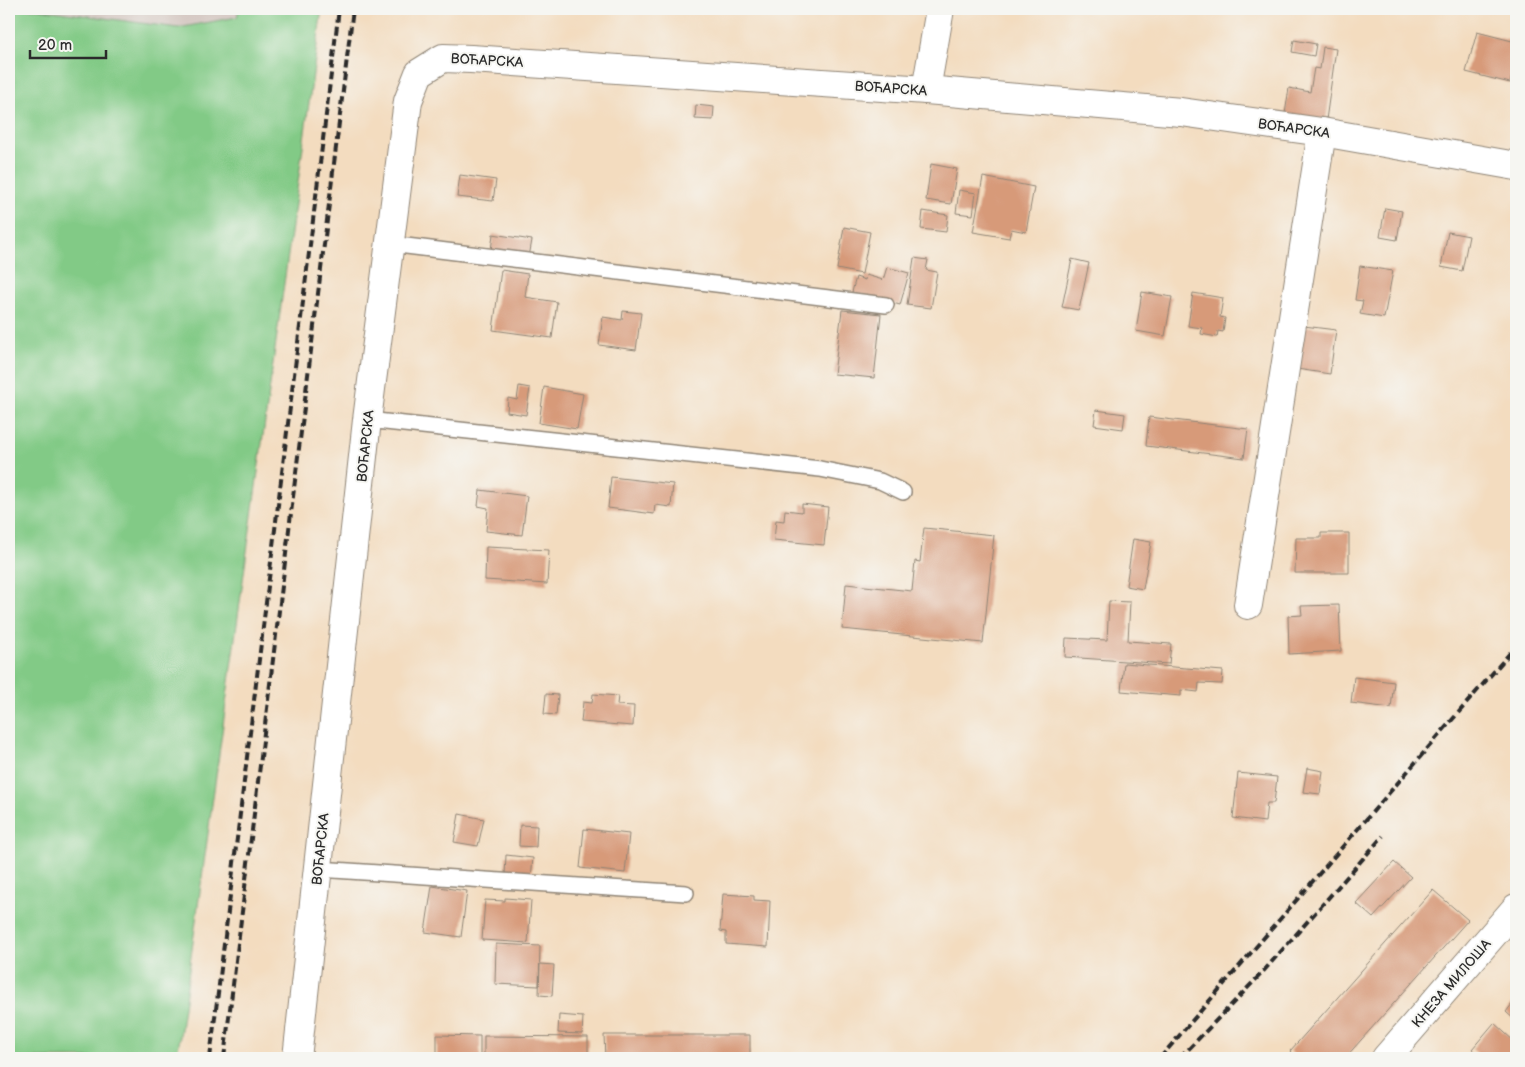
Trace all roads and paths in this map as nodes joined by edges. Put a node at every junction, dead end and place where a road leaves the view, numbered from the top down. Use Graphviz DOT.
graph roads {
  1 [pos="940,9"];
  2 [pos="926,90"];
  3 [pos="1322,132"];
  4 [pos="1516,166"];
  5 [pos="390,244"];
  6 [pos="886,306"];
  7 [pos="368,420"];
  8 [pos="903,492"];
  9 [pos="1248,605"];
  10 [pos="318,869"];
  11 [pos="686,893"];
  12 [pos="1516,908"];
  13 [pos="297,1058"];
  14 [pos="1386,1058"];
  1 -- 2 [label="street"];
  2 -- 3 [label="street, ВОЋАРСКА"];
  2 -- 5 [label="street, ВОЋАРСКА"];
  3 -- 4 [label="street, ВОЋАРСКА"];
  3 -- 9 [label="street"];
  5 -- 6 [label="lane"];
  5 -- 7 [label="street, ВОЋАРСКА"];
  7 -- 8 [label="lane"];
  7 -- 10 [label="street, ВОЋАРСКА"];
  10 -- 11 [label="lane"];
  10 -- 13 [label="street, ВОЋАРСКА"];
  12 -- 14 [label="street, КНЕЗА МИЛОША"];
}
